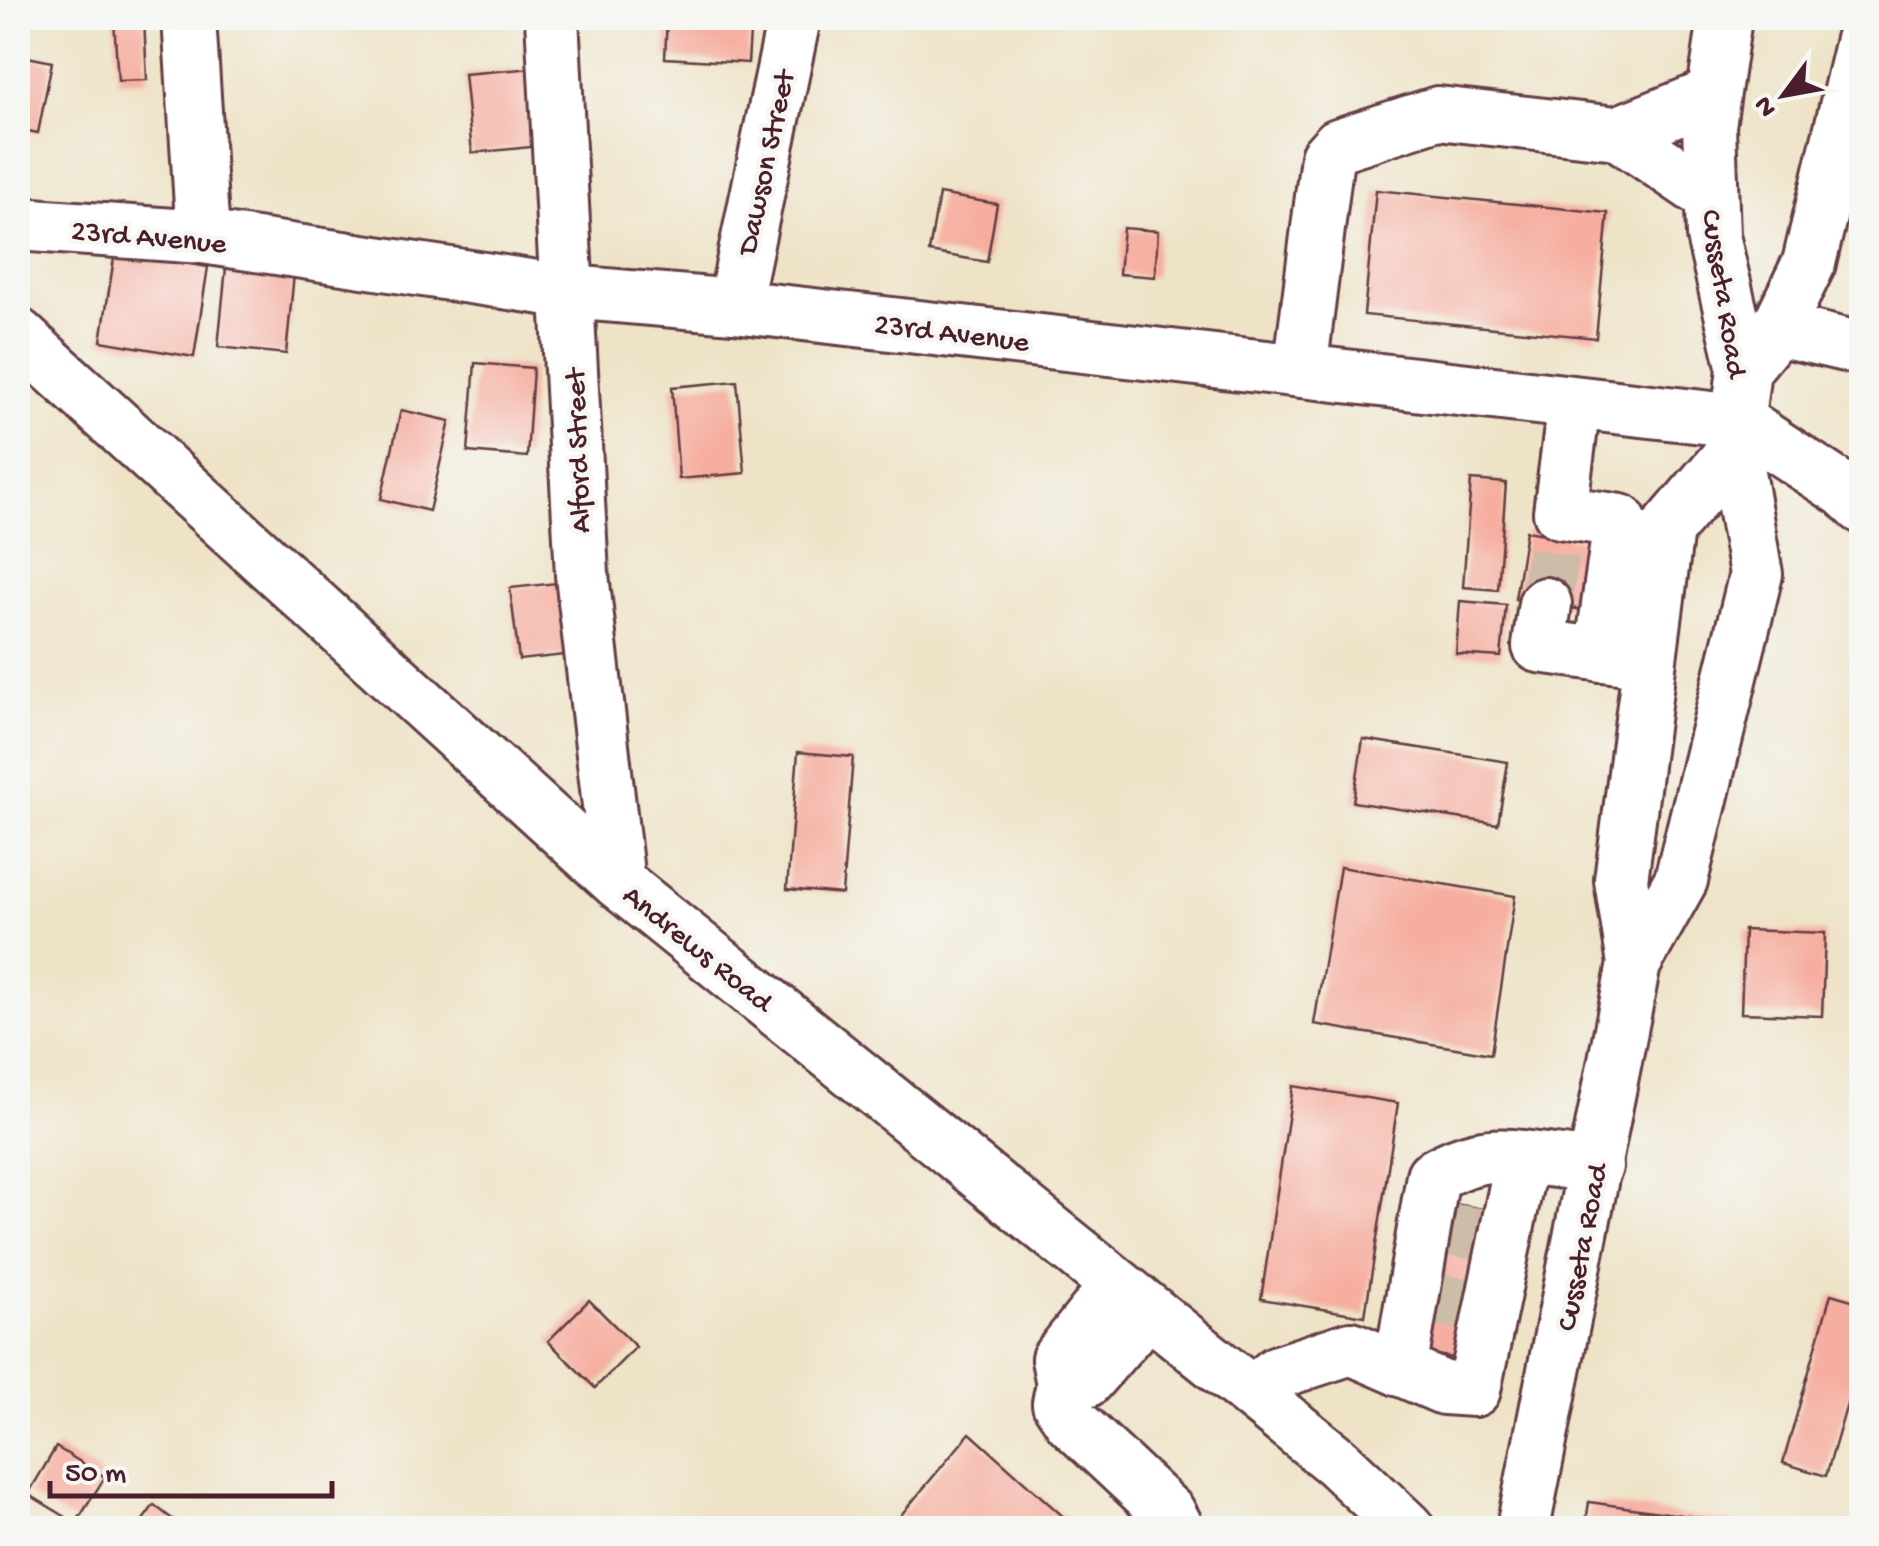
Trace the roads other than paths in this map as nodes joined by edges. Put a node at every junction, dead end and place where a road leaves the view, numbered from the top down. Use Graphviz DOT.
graph roads {
  1 [pos="189,18"];
  2 [pos="552,18"];
  3 [pos="794,18"];
  4 [pos="1725,18"];
  5 [pos="1862,40"];
  6 [pos="1712,95"];
  7 [pos="1851,130"];
  8 [pos="1617,134"];
  9 [pos="1712,197"];
  10 [pos="18,224"];
  11 [pos="202,237"];
  12 [pos="570,292"];
  13 [pos="734,306"];
  14 [pos="1777,329"];
  15 [pos="18,334"];
  16 [pos="1862,349"];
  17 [pos="1744,369"];
  18 [pos="1300,371"];
  19 [pos="1574,404"];
  20 [pos="1736,436"];
  21 [pos="1862,507"];
  22 [pos="1588,636"];
  23 [pos="618,882"];
  24 [pos="1634,964"];
  25 [pos="1522,1157"];
  26 [pos="1596,1166"];
  27 [pos="1464,1232"];
  28 [pos="1133,1298"];
  29 [pos="1452,1302"];
  30 [pos="1567,1317"];
  31 [pos="1400,1370"];
  32 [pos="1252,1394"];
  33 [pos="1337,1462"];
  34 [pos="1177,1528"];
  35 [pos="1373,1528"];
  36 [pos="1407,1528"];
  37 [pos="1523,1528"];
  1 -- 11 [label="street"];
  2 -- 12 [label="street, Alford Street"];
  3 -- 13 [label="street, Dawson Street"];
  4 -- 6 [label="street, Cusseta Road"];
  5 -- 7 [label="street"];
  6 -- 8 [label="street"];
  6 -- 9 [label="street, Cusseta Road"];
  7 -- 14 [label="street"];
  8 -- 9 [label="street"];
  8 -- 18 [label="street"];
  9 -- 17 [label="street, Cusseta Road"];
  10 -- 11 [label="street, 23rd Avenue"];
  11 -- 12 [label="street, 23rd Avenue"];
  12 -- 13 [label="street, 23rd Avenue"];
  12 -- 23 [label="street, Alford Street"];
  13 -- 18 [label="street, 23rd Avenue"];
  14 -- 16 [label="street"];
  14 -- 17 [label="street"];
  15 -- 23 [label="street, Andrews Road"];
  17 -- 20 [label="street, Cusseta Road"];
  18 -- 19 [label="street, 23rd Avenue"];
  19 -- 20 [label="street, 23rd Avenue"];
  19 -- 22 [label="street"];
  20 -- 21 [label="street, 23rd Avenue"];
  20 -- 22 [label="street, Cusseta Road"];
  20 -- 24 [label="street, Cusseta Road"];
  22 -- 24 [label="street, Cusseta Road"];
  23 -- 28 [label="street, Andrews Road"];
  24 -- 26 [label="street, Cusseta Road"];
  25 -- 26 [label="street"];
  25 -- 27 [label="street"];
  25 -- 27 [label="street"];
  26 -- 30 [label="street, Cusseta Road"];
  27 -- 29 [label="street"];
  27 -- 29 [label="street"];
  28 -- 32 [label="street, Andrews Road"];
  28 -- 34 [label="street"];
  29 -- 30 [label="street"];
  29 -- 31 [label="street"];
  29 -- 31 [label="street"];
  30 -- 37 [label="street, Cusseta Road"];
  31 -- 32 [label="street"];
  32 -- 33 [label="street, Andrews Road"];
  33 -- 35 [label="street"];
  33 -- 36 [label="street, Andrews Road"];
}
